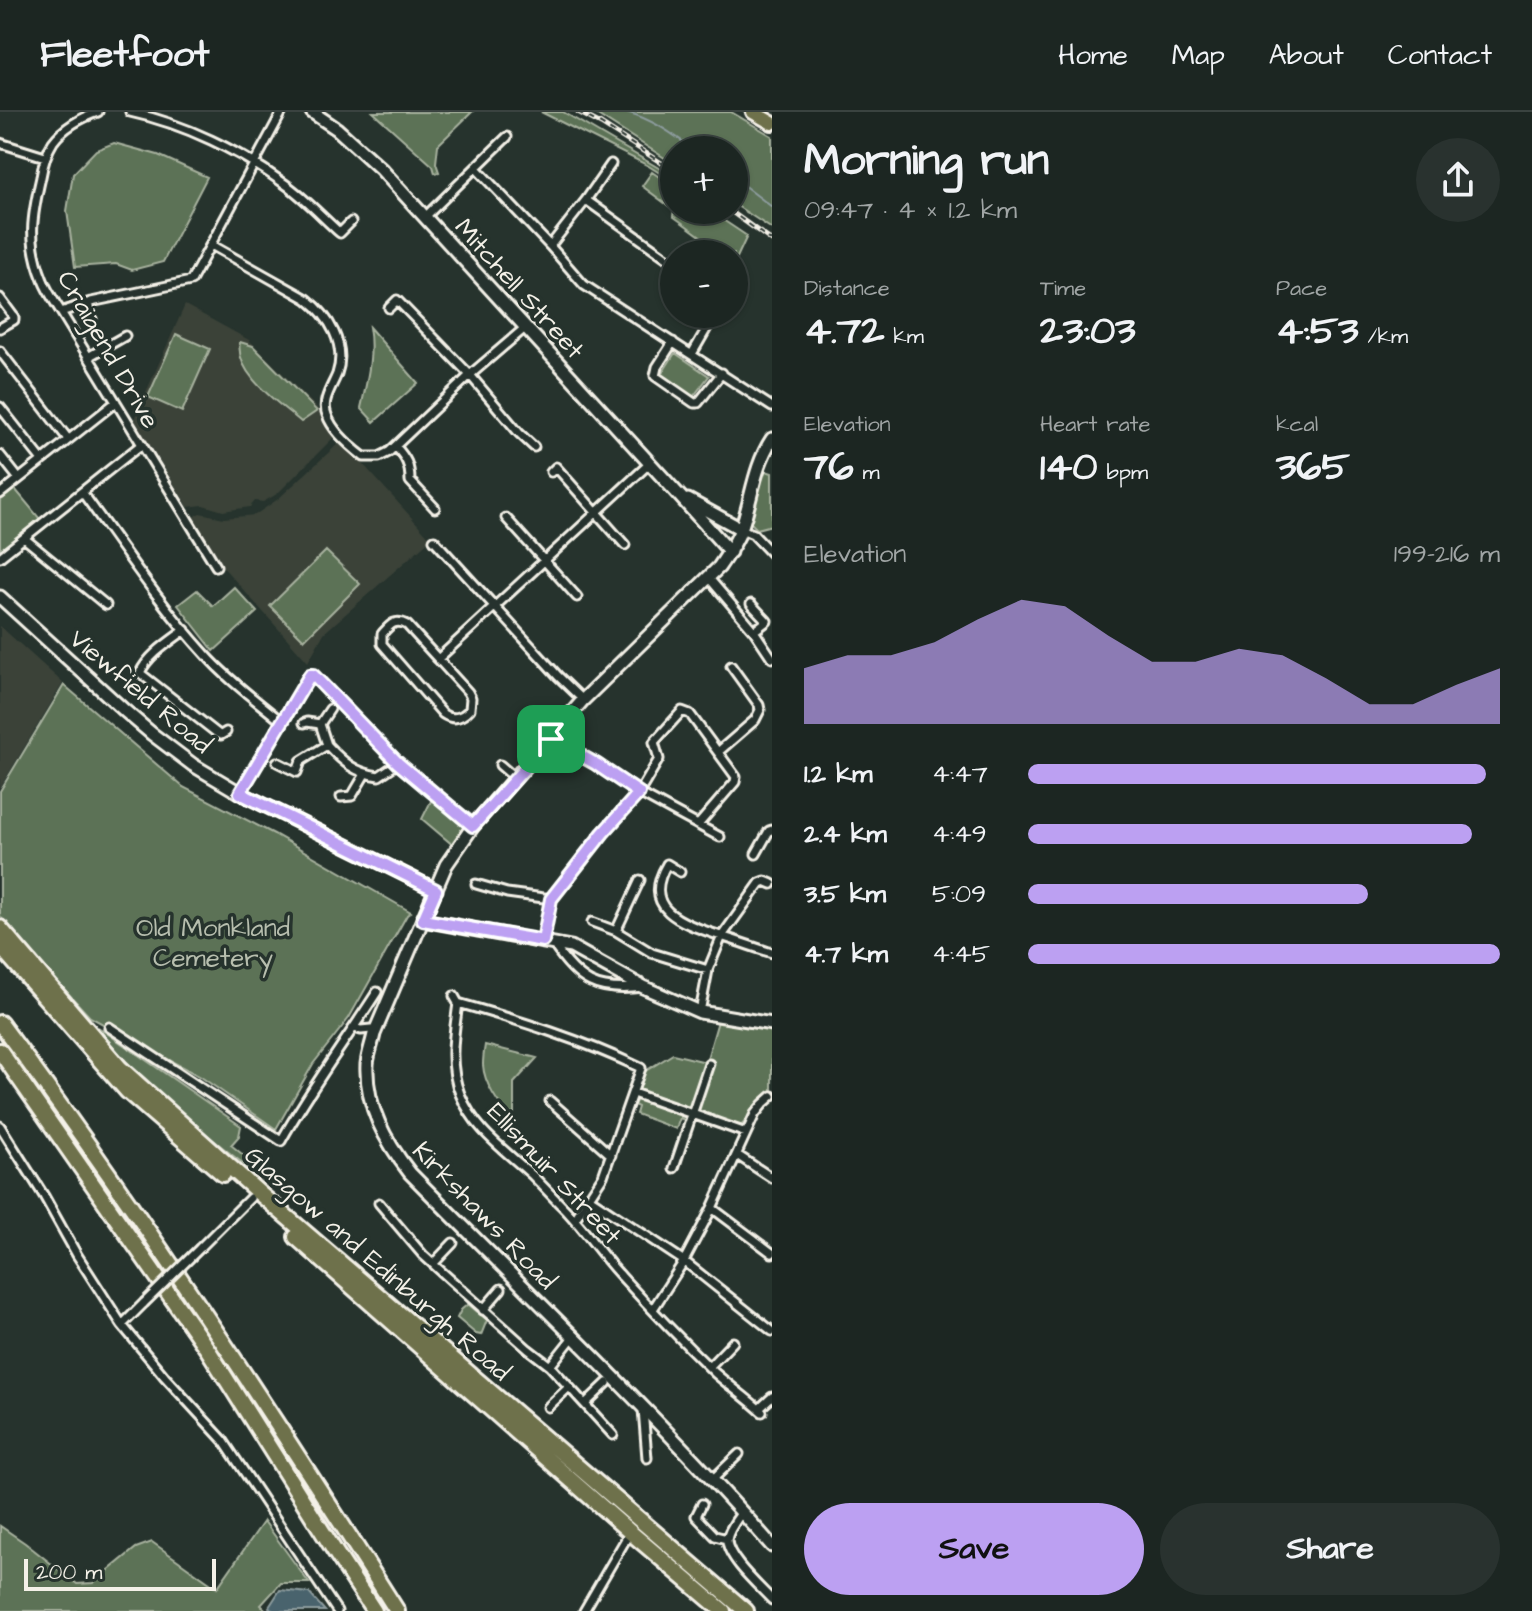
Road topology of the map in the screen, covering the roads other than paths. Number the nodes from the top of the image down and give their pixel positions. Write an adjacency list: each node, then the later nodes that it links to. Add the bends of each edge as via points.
1 (98, 112): 10 (street, Craigend Drive, via 69,127)
2 (130, 112): 11 (street, via 194,132)
3 (282, 112): 11 (street)
4 (312, 112): 6 (street, Mitchell Street)
5 (753, 112): 7 (main road)
6 (323, 116): 15 (street, Mitchell Street)
7 (772, 123)
8 (507, 137): 13 (street)
9 (0, 143): 10 (street)
10 (45, 157): 23 (street, Craigend Drive, via 32,233 43,280)
11 (253, 163): 16 (street, via 288,185 340,233); 17 (street)
12 (611, 164): 14 (street)
13 (476, 168): 15 (street); 18 (street)
14 (586, 200): 18 (street); 19 (street)
15 (425, 217): 25 (street, Mitchell Street)
16 (351, 222)
17 (211, 245): 21 (street, via 191,281); 41 (street, via 316,306 334,329 340,353 325,403 327,417 364,457 379,457)
18 (550, 246): 29 (street, via 584,285)
19 (660, 253)
20 (0, 298): 26 (street, via 14,317)
21 (88, 303): 23 (street); 24 (street)
22 (389, 308): 34 (street, via 397,300)
23 (61, 312): 32 (street, Craigend Drive)
24 (92, 319)
25 (526, 327): 34 (street); 46 (street, Mitchell Street)
26 (0, 328)
27 (707, 328): 31 (street)
28 (125, 336): 32 (street)
29 (673, 342): 31 (street); 33 (street, via 655,376 694,403)
30 (0, 351): 38 (street)
31 (692, 354): 33 (street)
32 (88, 357): 35 (street, Craigend Drive)
33 (722, 373): 37 (street)
34 (470, 375): 41 (street); 42 (street)
35 (116, 402): 38 (street); 40 (street, Craigend Drive)
36 (0, 407): 45 (street)
37 (772, 407)
38 (68, 439): 45 (street)
39 (772, 439): 43 (street, Kirkshaws Road)
40 (142, 444): 51 (street); 65 (street, Craigend Drive)
41 (396, 447): 49 (street, via 407,461)
42 (534, 447)
43 (768, 452): 57 (street, Kirkshaws Road, via 759,463)
44 (0, 455): 48 (street)
45 (42, 460): 48 (street)
46 (650, 463): 52 (street, Mitchell Street); 55 (street)
47 (551, 472): 55 (street, via 556,467)
48 (19, 479): 53 (street)
49 (410, 481): 50 (street); 54 (street)
50 (402, 488)
51 (82, 492): 58 (street); 72 (street)
52 (677, 493): 57 (street, Mitchell Street); 61 (street, Mitchell Street)
53 (0, 494)
54 (435, 508)
55 (597, 513): 60 (street); 64 (street)
56 (506, 518): 64 (street)
57 (741, 529): 61 (street, Kirkshaws Road); 62 (street)
58 (24, 538): 63 (street); 70 (street)
59 (434, 540): 71 (street)
60 (625, 545)
61 (730, 552): 66 (street, Kirkshaws Road)
62 (772, 554)
63 (0, 557)
64 (546, 561): 68 (street); 71 (street)
65 (216, 566)
66 (708, 577): 73 (street); 77 (street, Kirkshaws Road)
67 (0, 597): 91 (street, Viewfield Road, via 152,734)
68 (577, 597)
69 (751, 604): 73 (street, via 767,621)
70 (106, 605)
71 (494, 606): 75 (street); 77 (street)
72 (185, 630): 79 (street, via 208,658); 82 (street, via 140,673 218,734)
73 (754, 631): 74 (street)
74 (772, 658)
75 (438, 659): 75 (street, via 401,621 382,634 382,644 443,714 460,717 470,709 471,698)
76 (731, 666): 85 (street, via 760,710)
77 (583, 700): 83 (street, Kirkshaws Road)
78 (330, 709): 81 (street)
79 (281, 721): 87 (street, via 313,675); 91 (street)
80 (304, 723): 81 (street)
81 (320, 724): 84 (street)
82 (226, 732)
83 (551, 739): 90 (street, Kirkshaws Road); 92 (street)
84 (327, 745): 86 (street, via 301,761 297,772); 89 (street)
85 (718, 752): 92 (street, via 690,714 682,711 654,742 659,759); 94 (street, via 735,782)
86 (277, 762)
87 (398, 763): 89 (street, via 379,776); 95 (street)
88 (500, 765): 90 (street)
89 (365, 774): 93 (street, via 352,796)
90 (515, 778): 95 (street, Kirkshaws Road)
91 (240, 793): 103 (street, Viewfield Road)
92 (639, 793): 94 (street); 104 (street)
93 (341, 797)
94 (698, 825): 97 (street)
95 (473, 826): 103 (street, Kirkshaws Road)
96 (772, 830): 98 (street)
97 (720, 837)
98 (756, 854)
99 (680, 872): 109 (street, via 667,864 659,879 668,912 689,926)
100 (640, 880): 108 (street)
101 (476, 884): 104 (street)
102 (772, 884): 109 (street, via 760,883)
103 (436, 890): 105 (street, Kirkshaws Road)
104 (551, 899): 110 (street)
105 (423, 920): 110 (street); 121 (street, Kirkshaws Road)
106 (592, 922): 108 (street)
107 (0, 928): 175 (highway, Glasgow and Edinburgh Road, via 120,1068)
108 (616, 931): 113 (street, via 652,953)
109 (722, 936): 112 (street); 113 (street)
110 (547, 942): 114 (street, via 582,952); 114 (street, via 589,982)
111 (0, 946): 134 (highway, Glasgow and Edinburgh Road, via 127,1091)
112 (772, 953)
113 (708, 970): 116 (street)
114 (643, 987): 116 (street)
115 (377, 992): 120 (street)
116 (700, 1012): 118 (street)
117 (0, 1023): 172 (highway, via 224,1341)
118 (772, 1024)
119 (109, 1027): 120 (street, via 281,1141)
120 (354, 1028): 121 (street)
121 (374, 1034): 148 (street, Kirkshaws Road, via 367,1061 369,1093 387,1141 410,1173)
122 (0, 1051): 171 (highway, via 208,1350)
123 (709, 1064): 127 (street)
124 (633, 1093): 127 (street); 130 (street); 138 (street, Ellismuir Street, via 641,1068 601,1049 456,1000 452,1048 461,1097 491,1140)
125 (772, 1096): 129 (street)
126 (550, 1101): 130 (street)
127 (694, 1113): 129 (street); 132 (street)
128 (0, 1126): 146 (street)
129 (746, 1133): 131 (street)
130 (611, 1155): 135 (street)
131 (737, 1155): 133 (street); 137 (street)
132 (674, 1168)
133 (772, 1178)
134 (250, 1198): 146 (street, bridge); 166 (highway, Glasgow and Edinburgh Road)
135 (589, 1198): 138 (street); 141 (street)
136 (379, 1203): 142 (street)
137 (712, 1208): 140 (street); 141 (street)
138 (575, 1219): 144 (street, Ellismuir Street)
139 (453, 1243): 142 (street)
140 (772, 1253)
141 (684, 1261): 144 (street); 147 (street)
142 (433, 1264): 145 (street)
143 (501, 1289): 145 (street)
144 (653, 1309): 151 (street, Ellismuir Street)
145 (483, 1310): 150 (street)
146 (122, 1325): 170 (street, via 223,1440)
147 (772, 1331)
148 (573, 1337): 150 (street); 157 (street, Kirkshaws Road)
149 (733, 1342): 151 (street)
150 (550, 1366): 153 (street)
151 (709, 1367): 154 (street, Ellismuir Street, via 760,1411)
152 (607, 1383): 155 (street)
153 (569, 1387): 155 (street); 156 (street)
154 (772, 1397)
155 (585, 1404): 158 (street)
156 (548, 1407)
157 (643, 1408): 160 (street); 161 (street, Kirkshaws Road)
158 (613, 1435)
159 (739, 1454): 161 (street)
160 (647, 1458)
161 (712, 1480): 163 (street, Kirkshaws Road)
162 (702, 1504): 165 (street)
163 (742, 1512): 167 (street); 168 (street, Kirkshaws Road)
164 (686, 1514): 165 (street)
165 (696, 1516): 167 (street, via 715,1536)
166 (630, 1532): 173 (street); 174 (highway, Glasgow and Edinburgh Road)
167 (727, 1539): 169 (street, via 733,1557)
168 (772, 1546)
169 (772, 1600)
170 (337, 1611)
171 (374, 1611)
172 (397, 1611)
173 (584, 1611)
174 (723, 1611)
175 (746, 1611)

